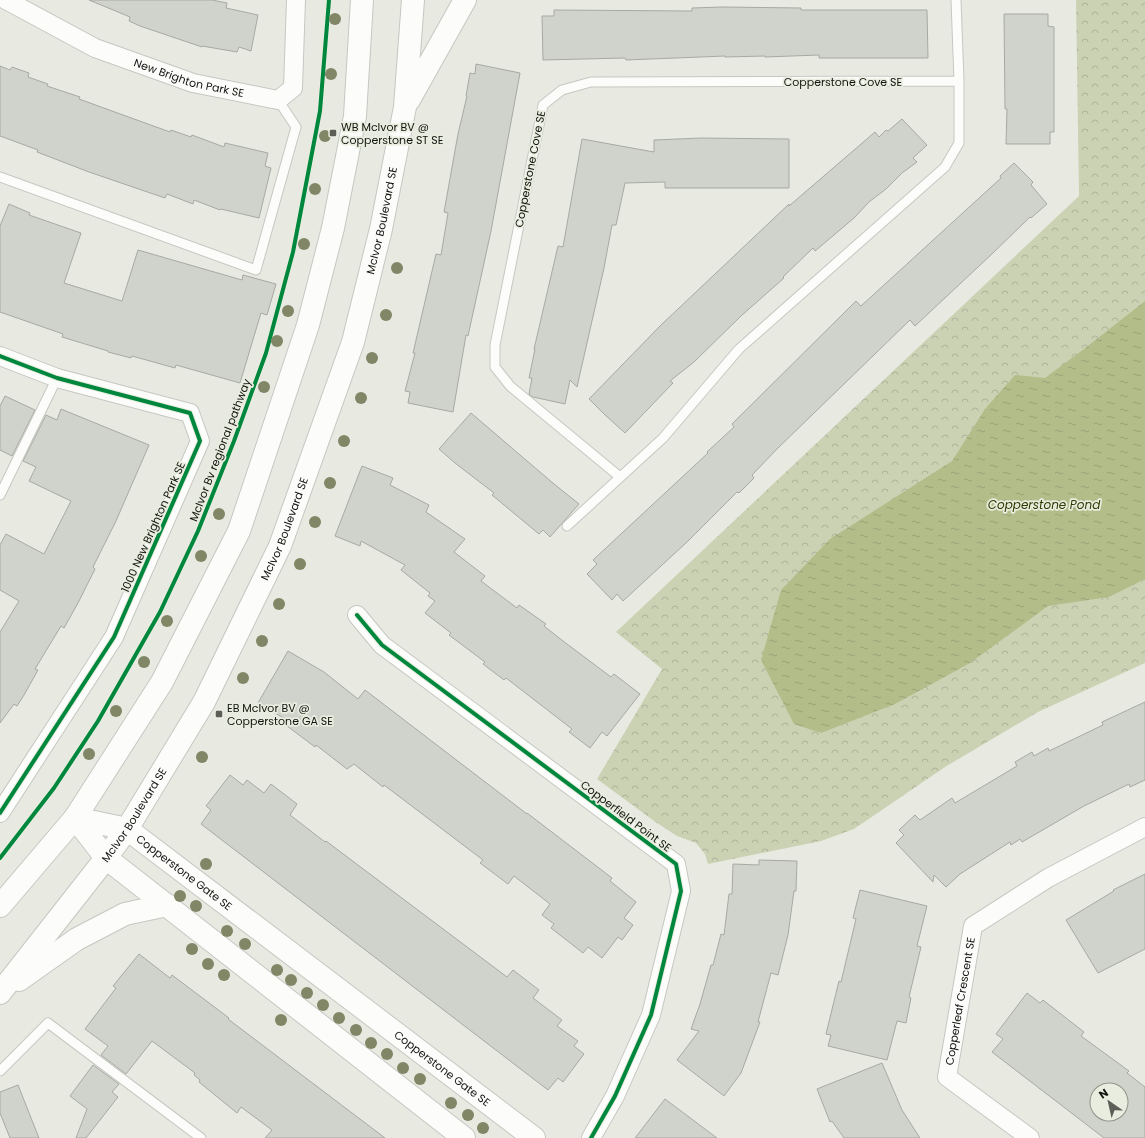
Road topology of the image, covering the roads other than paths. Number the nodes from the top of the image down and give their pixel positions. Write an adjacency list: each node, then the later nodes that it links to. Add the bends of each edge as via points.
1 (6, 0): 8 (street, New Brighton Park SE, via 95,48 192,83)
2 (296, 0): 8 (street, via 293,88)
3 (362, 0): 18 (main road, via 355,116 333,228 308,325 239,531 162,682)
4 (413, 0): 9 (main road, McIvor Boulevard SE)
5 (465, 0): 9 (main road)
6 (956, 0): 7 (lane)
7 (959, 81): 13 (lane, via 959,142 945,167 739,349 663,438); 13 (lane, Copperstone Cove SE, via 590,82 562,90 543,105 496,345 495,366 510,386)
8 (278, 100): 10 (lane, via 296,126 256,270)
9 (405, 107): 20 (main road, McIvor Boulevard SE, via 381,229 353,342 280,546 204,702)
10 (0, 178)
11 (0, 356): 12 (street, 1000 New Brighton Park SE)
12 (57, 378): 14 (lane); 17 (street, 1000 New Brighton Park SE, via 190,413 200,441 114,637)
13 (620, 477): 15 (lane)
14 (0, 495)
15 (567, 526)
16 (356, 615): 29 (street, Copperfield Point SE, via 382,645 676,864 681,891 651,1015 615,1096)
17 (0, 813)
18 (75, 818): 20 (main road, Copperstone Gate SE); 21 (main road); 23 (main road)
19 (1145, 827): 30 (street, Copperleaf Crescent SE, via 1048,878 973,926 947,1077)
20 (127, 829): 21 (main road, McIvor Boulevard SE); 28 (main road, Copperstone Gate SE)
21 (106, 858): 22 (main road); 24 (main road, McIvor Boulevard SE)
22 (167, 905): 24 (main road, via 125,914 77,939); 27 (main road)
23 (0, 906)
24 (0, 993)
25 (0, 1071): 26 (lane, via 48,1023)
26 (201, 1138)
27 (464, 1138)
28 (534, 1138)
29 (590, 1138)
30 (1030, 1138)

